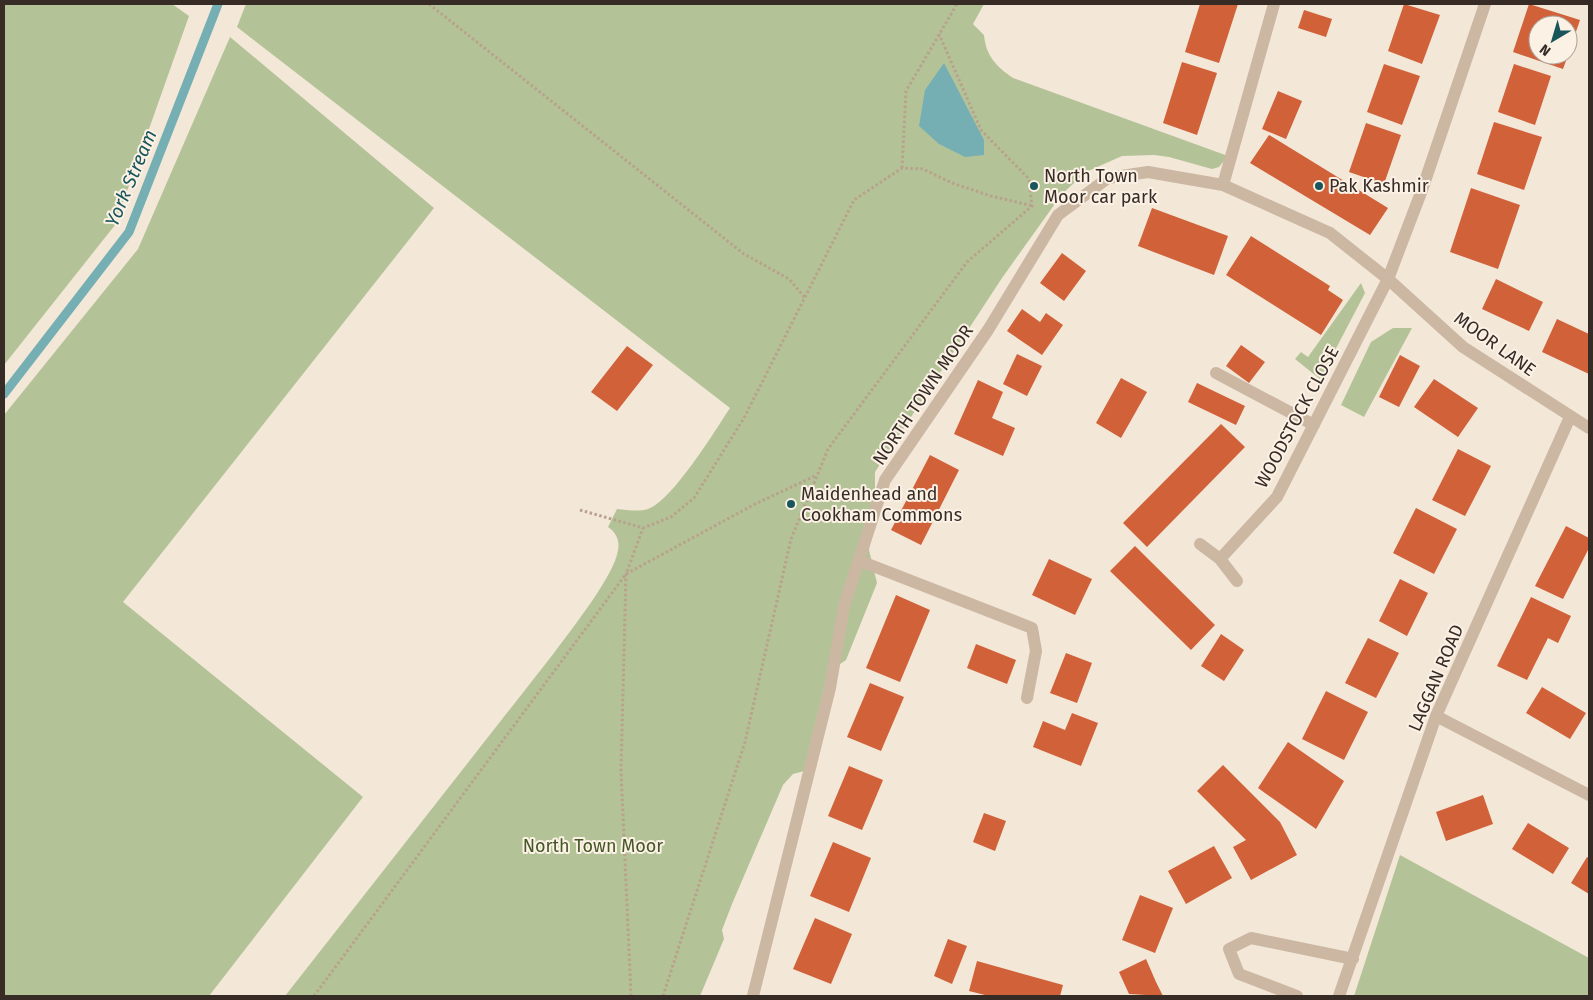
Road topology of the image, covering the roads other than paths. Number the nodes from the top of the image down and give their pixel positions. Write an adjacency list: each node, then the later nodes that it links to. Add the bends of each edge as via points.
1 (1274, 4): 3 (street)
2 (1485, 4): 4 (street, WOODSTOCK CLOSE)
3 (1223, 185): 4 (street, NORTH TOWN MOOR, via 1330,233); 11 (street, NORTH TOWN MOOR, via 1148,172 1108,178 1058,215 988,330 885,480)
4 (1388, 279): 6 (street, MOOR LANE, via 1463,347); 7 (street, WOODSTOCK CLOSE)
5 (1216, 373): 7 (street)
6 (1570, 417): 8 (street, MOOR LANE); 14 (street, LAGGAN ROAD)
7 (1314, 425): 10 (street, WOODSTOCK CLOSE, via 1277,497)
8 (1589, 428)
9 (1200, 544): 10 (street)
10 (1220, 559): 12 (street)
11 (860, 561): 13 (street, via 1032,628 1036,652); 17 (street, NORTH TOWN MOOR, via 844,606 830,688)
12 (1237, 581)
13 (1027, 698)
14 (1436, 716): 15 (street); 16 (street, LAGGAN ROAD)
15 (1589, 795)
16 (1353, 959): 18 (street, via 1251,938 1229,949 1239,974); 19 (street, LAGGAN ROAD)
17 (753, 996)
18 (1297, 996)
19 (1339, 996)

